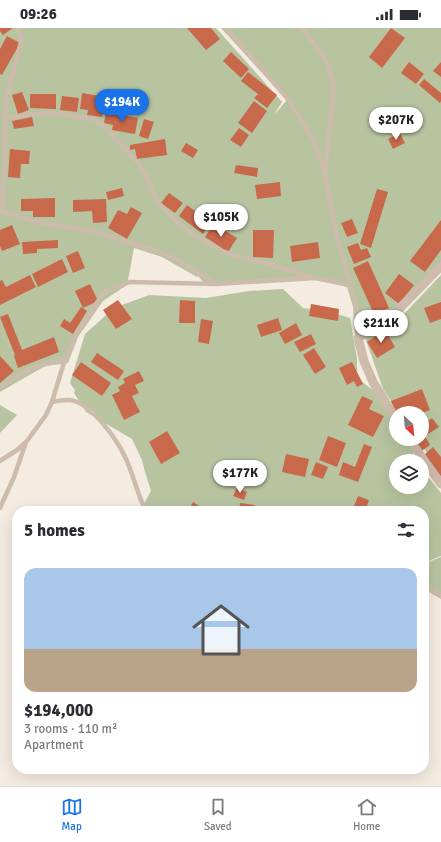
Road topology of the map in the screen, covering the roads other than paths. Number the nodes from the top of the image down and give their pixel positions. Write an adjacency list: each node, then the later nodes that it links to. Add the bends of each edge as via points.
1 (17, 28): 4 (lane, via 21,42 7,97)
2 (226, 28): 5 (lane, via 287,98 313,139)
3 (302, 28): 5 (lane, via 324,57 332,83 333,96)
4 (5, 119): 6 (lane); 8 (lane, via 51,113 93,119 138,163 158,201 191,233 236,256)
5 (325, 173): 10 (lane, via 336,233)
6 (1, 211): 9 (lane, via 37,222 93,231 160,252)
7 (441, 266): 11 (street, via 398,311)
8 (315, 278): 9 (lane); 10 (lane)
9 (216, 284): 12 (lane, via 130,282 108,290 76,334)
10 (351, 286): 11 (lane, via 356,305)
11 (358, 338): 15 (street, via 373,382)
12 (65, 359): 13 (lane, via 19,374); 14 (lane)
13 (0, 387)
14 (52, 402): 16 (lane); 20 (lane, via 77,402 95,414 104,424 126,460)
15 (389, 408)
16 (27, 441): 18 (lane); 21 (lane)
17 (413, 446): 19 (street)
18 (0, 461)
19 (441, 484)
20 (144, 506)
21 (0, 508)
22 (429, 588): 23 (lane)
23 (441, 596)

